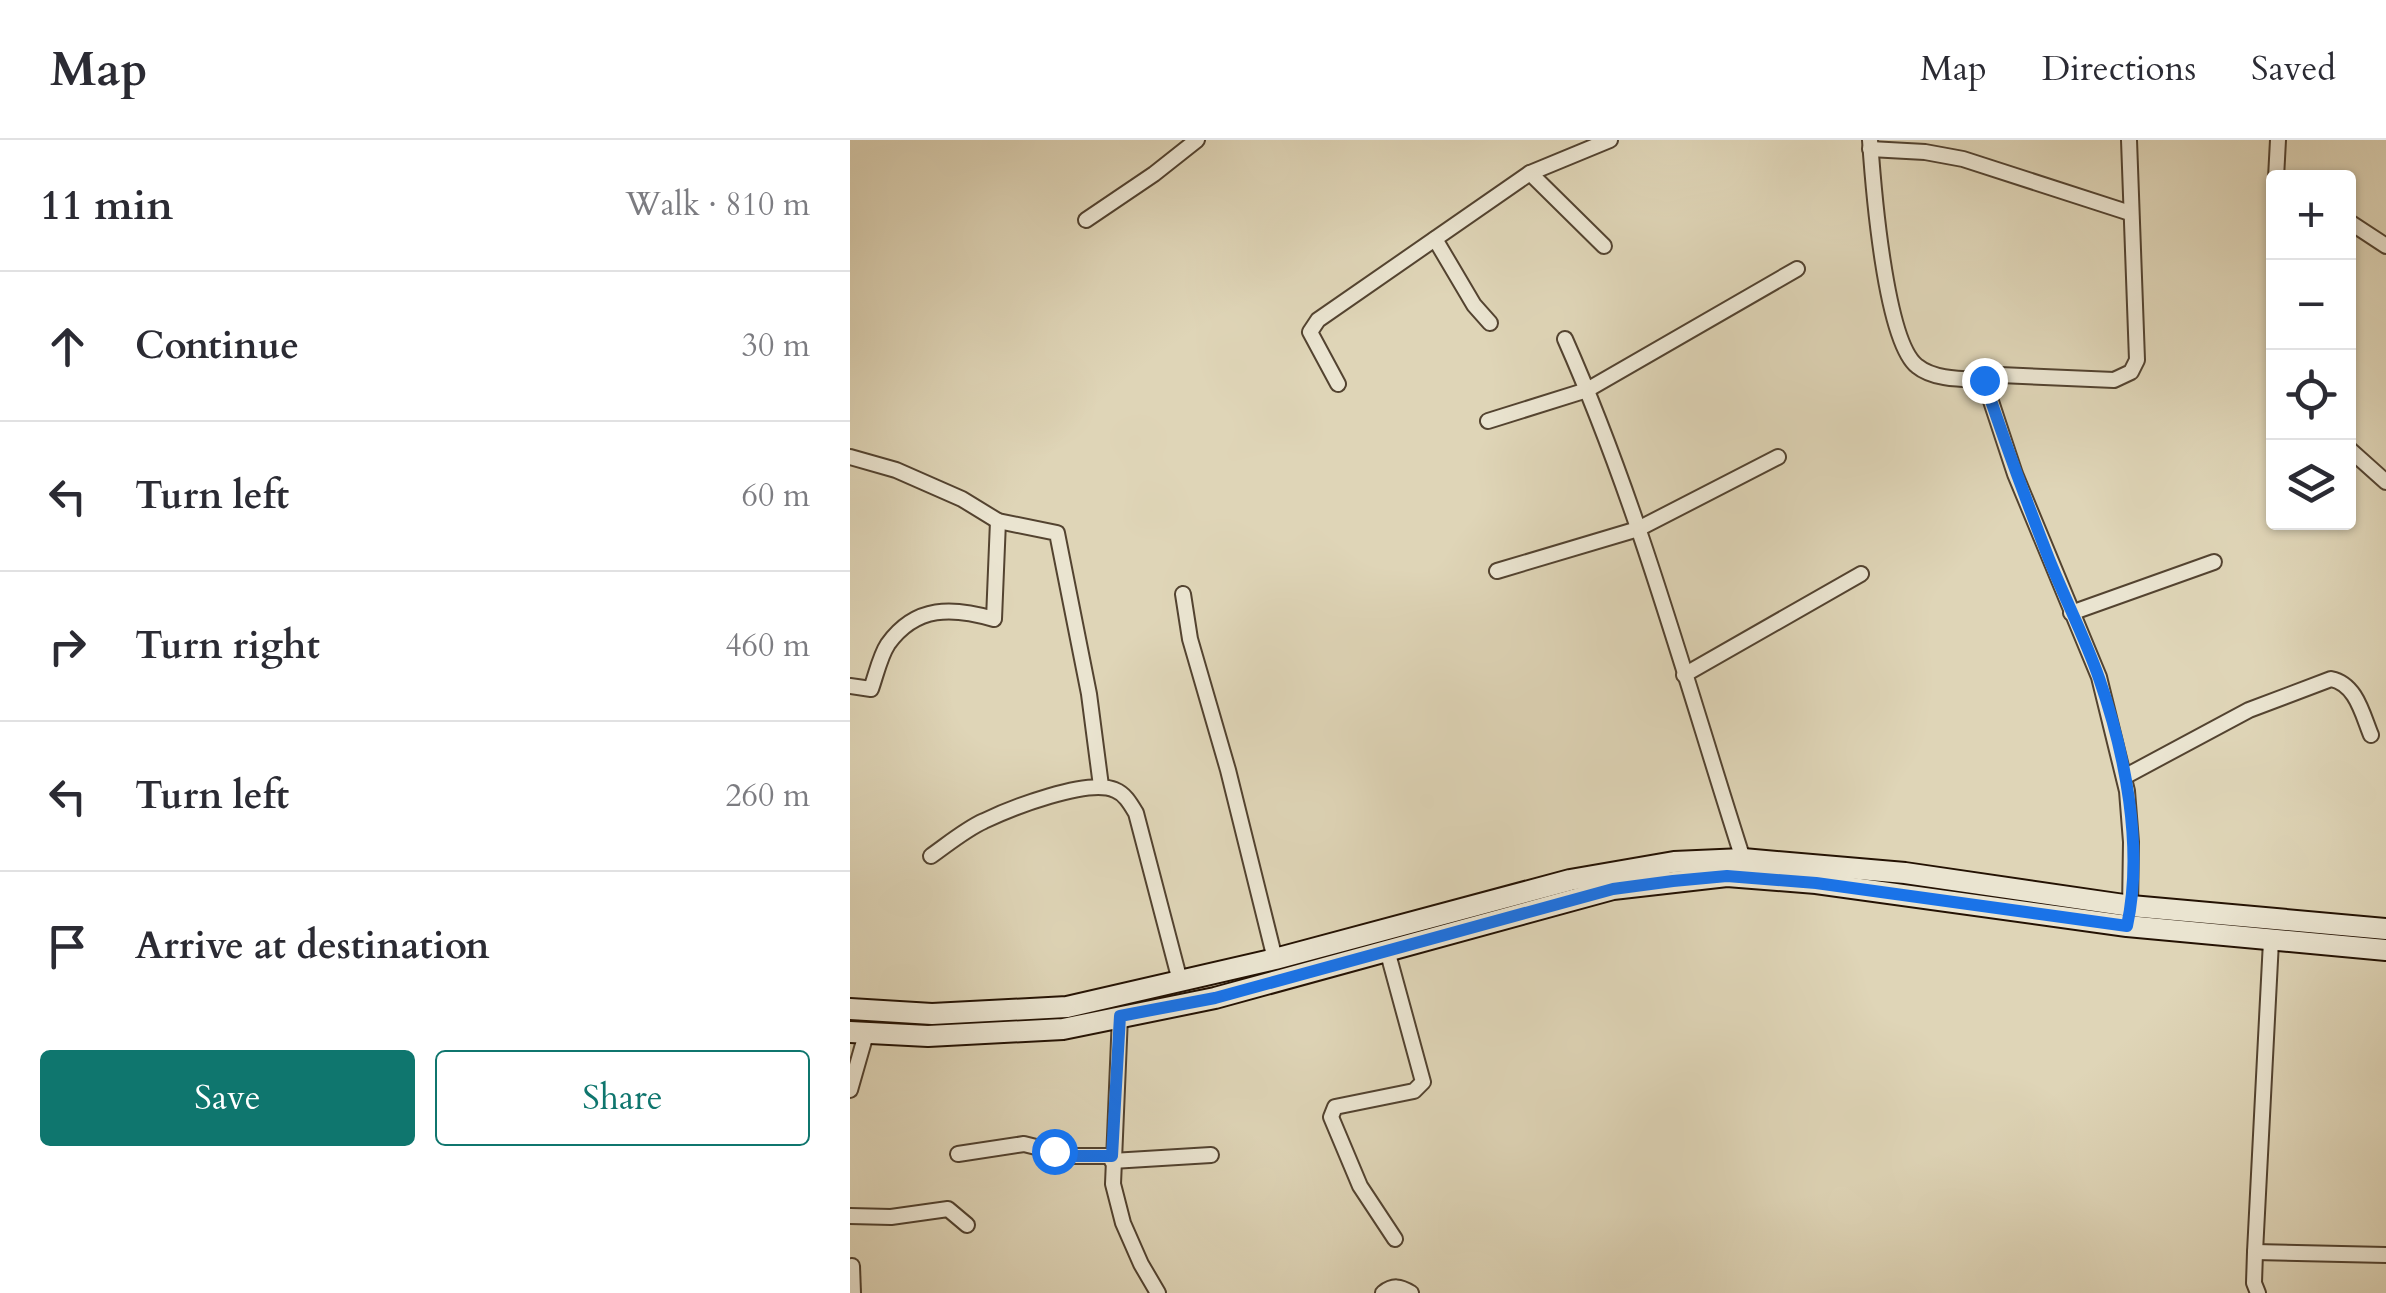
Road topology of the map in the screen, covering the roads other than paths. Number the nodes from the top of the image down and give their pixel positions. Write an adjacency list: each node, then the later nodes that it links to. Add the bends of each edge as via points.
1 (1197, 140): 9 (street)
2 (1610, 140): 7 (street)
3 (2129, 140): 8 (street)
4 (2278, 140): 6 (street)
5 (1870, 145): 8 (street, via 1963,158); 17 (street, via 1901,347 1928,372)
6 (2276, 170)
7 (1530, 173): 11 (street); 12 (street)
8 (2130, 213): 17 (street, via 2137,360 2131,372 2114,380)
9 (1086, 220)
10 (2356, 226): 13 (street)
11 (1435, 239): 15 (street); 18 (street, via 1311,327)
12 (1604, 246)
13 (2386, 246)
14 (1796, 269): 19 (street)
15 (1490, 323)
16 (1565, 339): 19 (street)
17 (1984, 380): 31 (street)
18 (1338, 384)
19 (1588, 390): 20 (street); 26 (street)
20 (1488, 421)
21 (2356, 455): 24 (street)
22 (850, 457): 25 (street, via 896,470)
23 (1778, 457): 26 (street)
24 (2386, 482)
25 (998, 521): 33 (street, via 994,620 937,610 888,645 871,689); 36 (street, via 1057,532)
26 (1638, 529): 28 (street); 32 (street)
27 (2214, 562): 31 (street)
28 (1497, 571)
29 (1861, 574): 32 (street)
30 (1182, 594): 44 (street)
31 (2070, 612): 35 (street, via 2099,678)
32 (1684, 674): 38 (street)
33 (850, 686)
34 (2371, 735): 35 (street, via 2352,691 2330,679 2249,710)
35 (2124, 777): 39 (street)
36 (1101, 786): 37 (street, via 982,822); 45 (street, via 1128,799 1136,813)
37 (931, 856)
38 (1743, 859): 39 (main road, via 1905,873); 44 (main road, via 1606,872)
39 (2129, 916): 40 (main road); 41 (main road); 42 (main road, via 1727,876 1613,889)
40 (2386, 929)
41 (2271, 941): 43 (main road); 57 (street)
42 (1387, 950): 47 (main road, via 1215,998); 55 (street, via 1424,1082 1414,1091 1335,1107 1331,1117 1360,1186)
43 (2386, 950)
44 (1274, 960): 45 (main road)
45 (1180, 982): 46 (main road, via 1007,1013)
46 (850, 1009)
47 (1120, 1016): 48 (main road, via 1018,1032); 52 (street)
48 (858, 1033): 49 (street)
49 (850, 1090)
50 (958, 1154): 52 (street, via 1024,1144)
51 (1211, 1155): 52 (street)
52 (1112, 1158): 62 (street, via 1123,1223)
53 (850, 1216): 54 (street, via 948,1209)
54 (967, 1224)
55 (1395, 1239)
56 (850, 1248): 59 (street)
57 (2255, 1252): 58 (street); 60 (street)
58 (2386, 1255)
59 (851, 1266): 61 (street)
60 (2252, 1290)
61 (854, 1293)
62 (1158, 1293)
63 (1383, 1293): 64 (street, via 1398,1286)
64 (1411, 1293)

